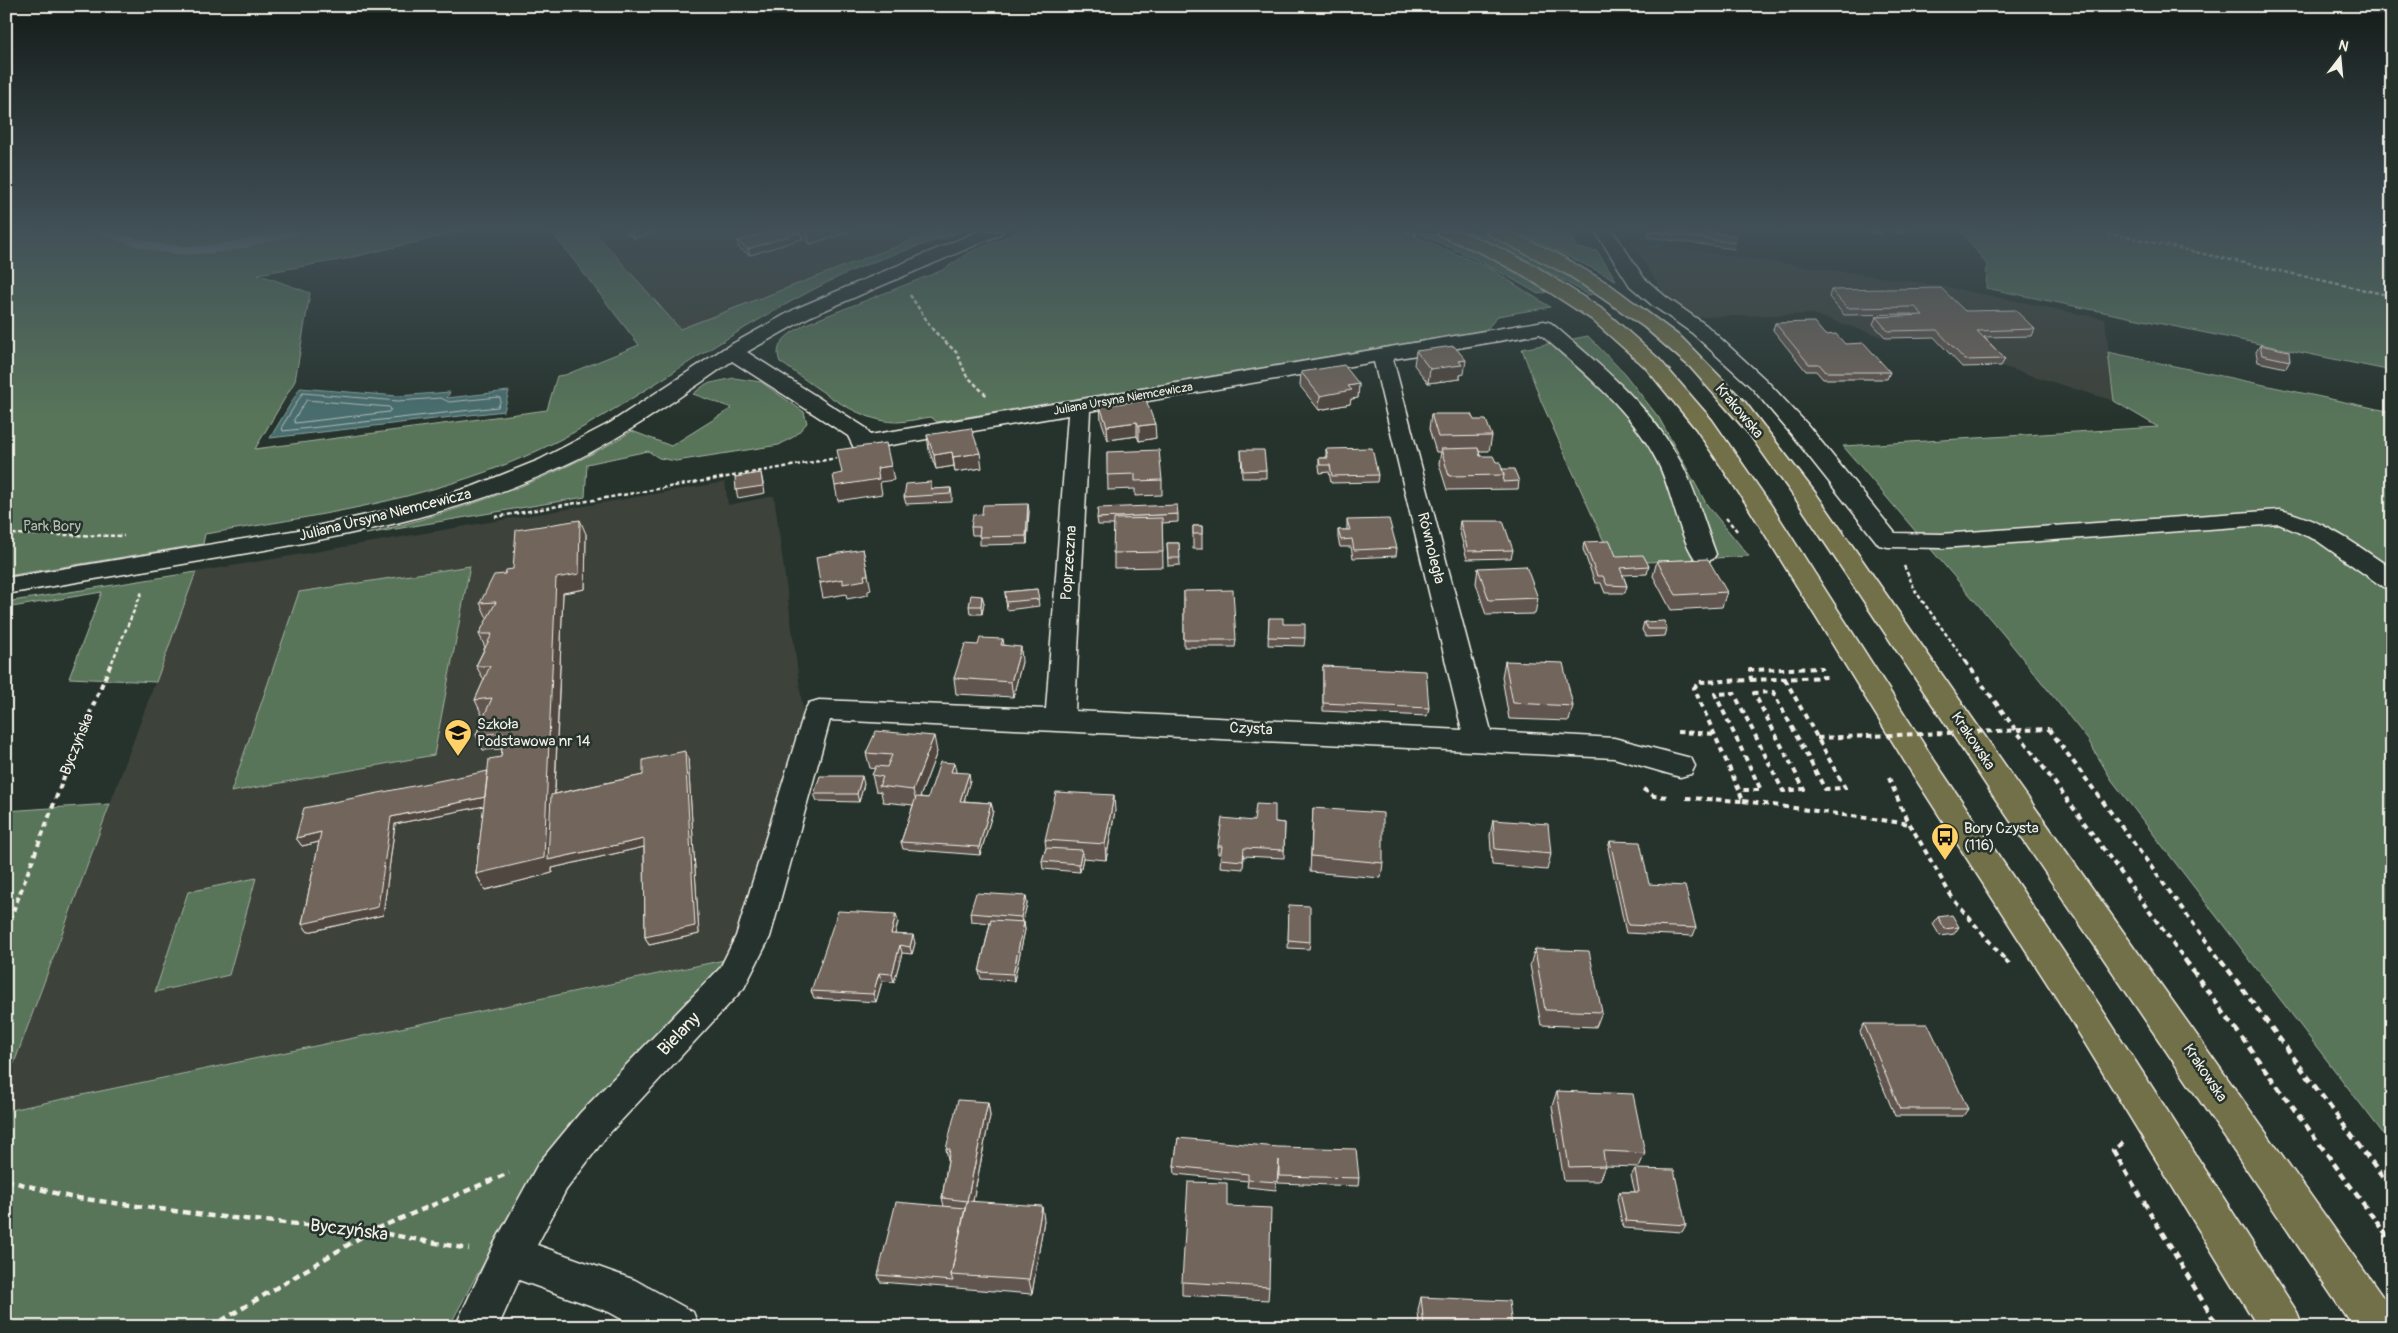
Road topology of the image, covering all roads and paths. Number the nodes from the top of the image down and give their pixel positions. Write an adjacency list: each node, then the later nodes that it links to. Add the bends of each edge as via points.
1 (845, 293): 8 (street, Juliana Ursyna Niemcewicza)
2 (909, 293): 11 (path, via 934,330 957,353 966,375 987,394)
3 (1564, 293): 48 (main road, via 1598,315 1652,363 1704,425 2084,1011)
4 (1610, 293): 49 (main road, Krakowska, via 1657,326 1698,363 1744,413 1792,476)
5 (1650, 293): 14 (street, via 1699,329 1759,384 1800,429)
6 (2380, 293): 7 (path)
7 (2392, 296)
8 (730, 352): 11 (street, Juliana Ursyna Niemcewicza, via 858,433 862,443); 16 (street, Juliana Ursyna Niemcewicza, via 618,428 554,462 482,491 379,520)
9 (1382, 354): 10 (street, Juliana Ursyna Niemcewicza); 15 (street, Juliana Ursyna Niemcewicza, via 1544,327 1606,381 1654,437 1670,463); 29 (street, Równoległa)
10 (1079, 407): 11 (street, Juliana Ursyna Niemcewicza); 26 (street, Poprzeczna)
11 (1001, 420)
12 (6, 534): 13 (path)
13 (124, 536)
14 (1888, 540): 17 (street, via 1941,541 2280,517 2299,521 2324,535); 42 (path, via 1916,592)
15 (1704, 554)
16 (154, 561): 18 (street, Juliana Ursyna Niemcewicza); 35 (path, Byczyńska, via 75,748)
17 (2392, 581)
18 (6, 586)
19 (1808, 668): 20 (path, via 1824,668); 21 (path); 23 (path, via 1750,670)
20 (1829, 677): 21 (path); 24 (path)
21 (1814, 678): 22 (path)
22 (1785, 679): 23 (path); 28 (path)
23 (1751, 680): 28 (path, via 1699,682 1694,688 1739,790 1761,790 1715,694 1734,693 1783,790 1804,789 1754,693 1772,692 1825,789 1845,788)
24 (1834, 685)
25 (819, 710): 26 (street, Czysta); 43 (street, Bielany, via 753,937 732,978 592,1125 552,1177)
26 (1060, 720): 29 (street, Czysta)
27 (1858, 727): 30 (path)
28 (1818, 738): 40 (path, bridge, via 2050,729)
29 (1479, 741): 31 (street, Czysta, via 1614,748)
30 (1868, 744)
31 (1680, 766)
32 (1888, 776): 34 (path)
33 (1743, 801): 34 (path)
34 (1910, 824): 36 (path, via 1953,899)
35 (6, 930)
36 (2012, 968)
37 (2119, 1135): 47 (path, via 2124,1143 2113,1150)
38 (514, 1171): 41 (path)
39 (6, 1180): 41 (path, Byczyńska, via 70,1197 212,1216)
40 (2392, 1190)
41 (371, 1231): 43 (path, Byczyńska); 44 (path)
42 (2392, 1243)
43 (509, 1256): 45 (street, Bielany); 46 (street, via 620,1295)
44 (211, 1327)
45 (476, 1327)
46 (678, 1327)
47 (2218, 1327)
48 (2282, 1327)
49 (2378, 1327)

